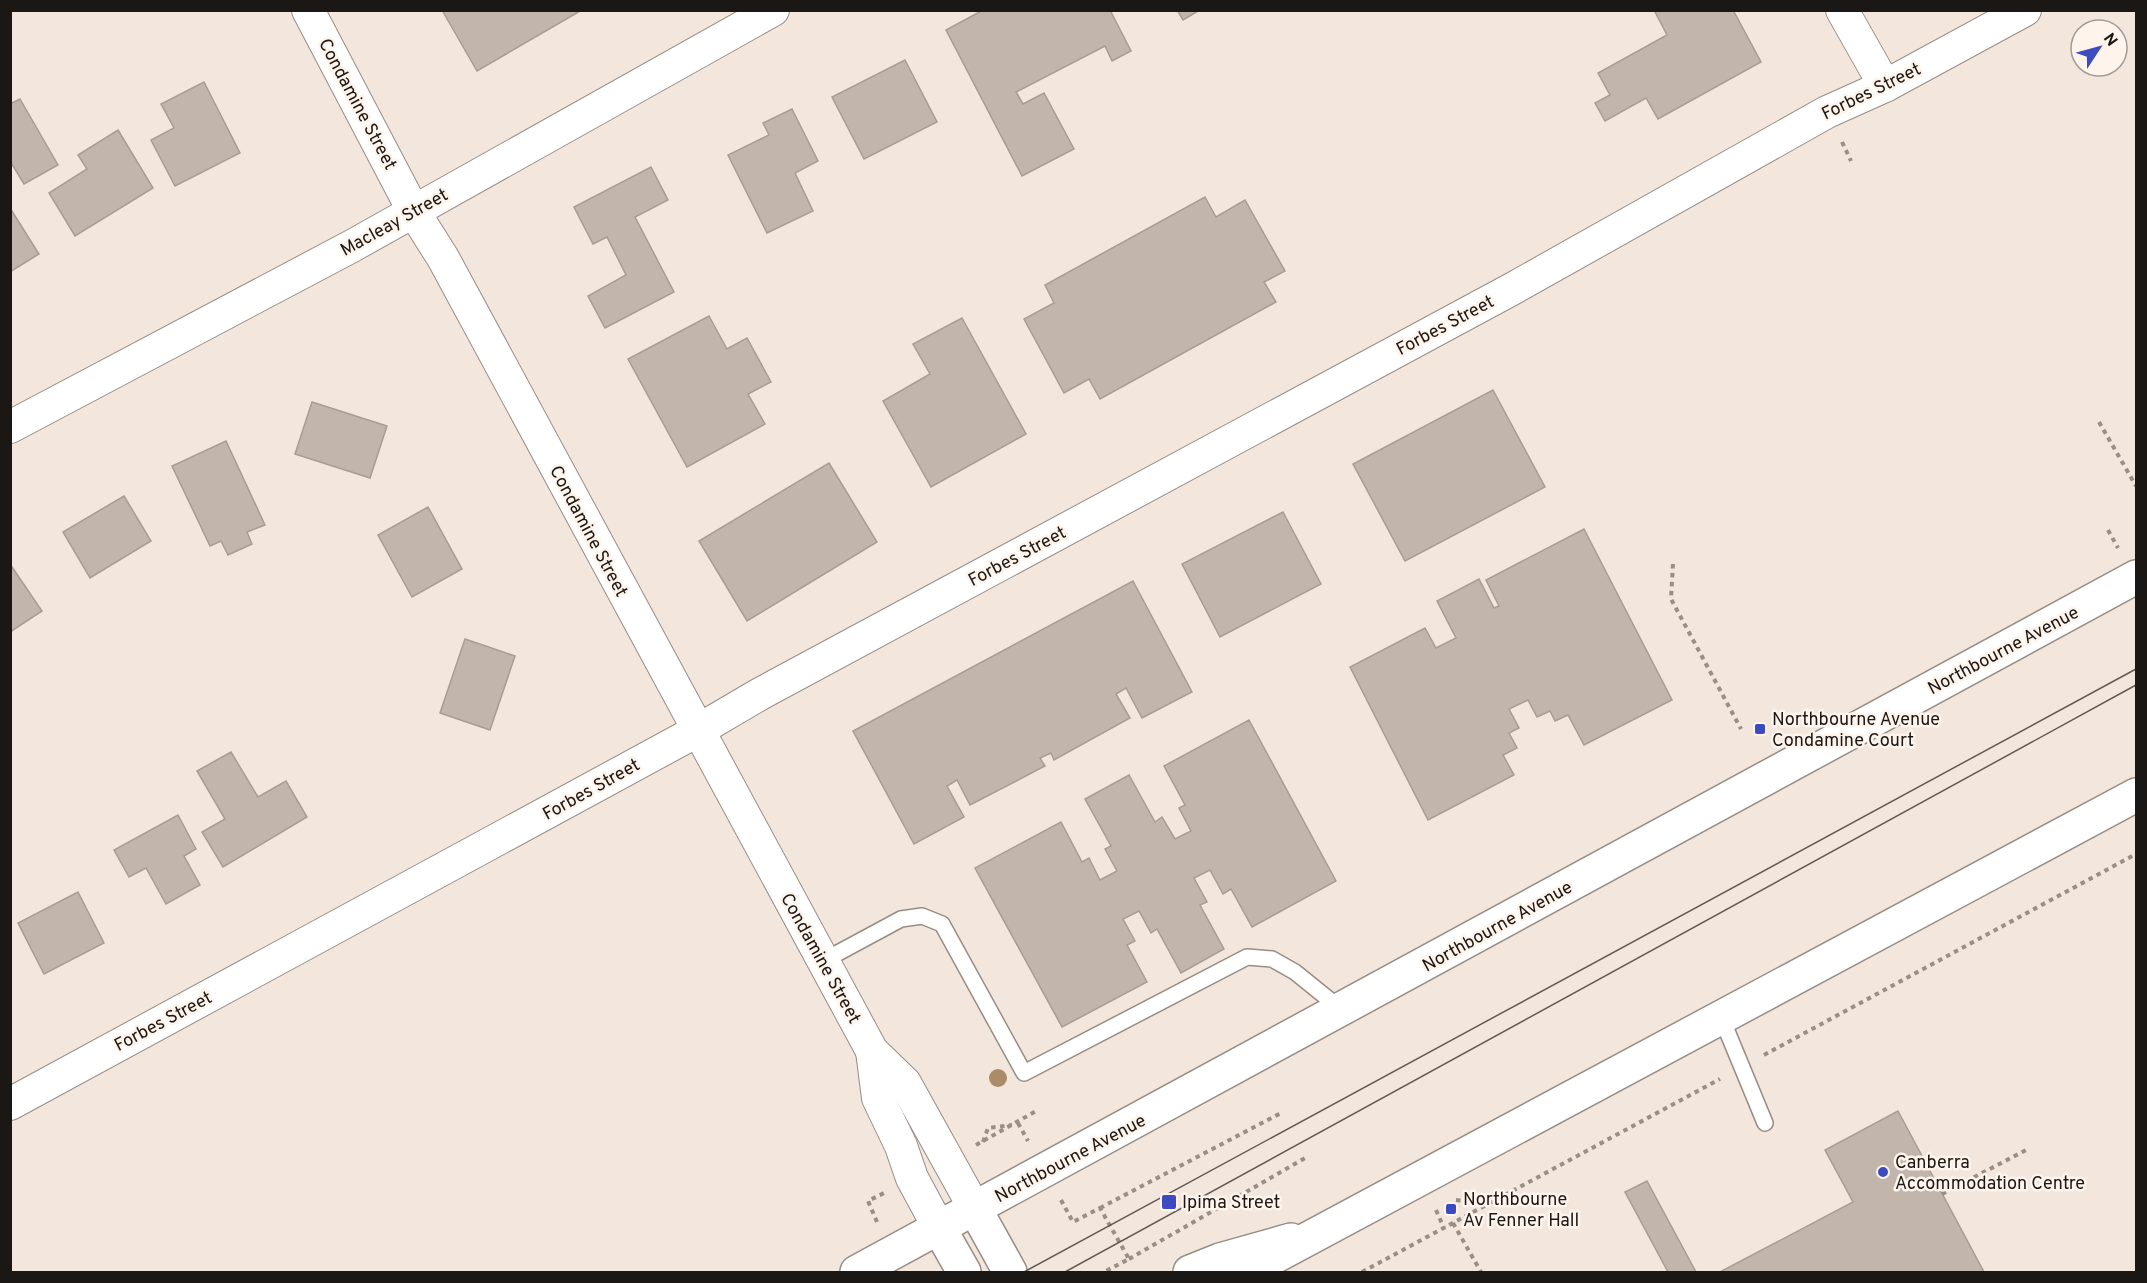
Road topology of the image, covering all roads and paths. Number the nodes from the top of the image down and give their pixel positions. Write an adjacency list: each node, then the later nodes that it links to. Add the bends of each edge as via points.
1 (308, 10): 8 (street, Condamine Street)
2 (773, 10): 8 (street, Macleay Street)
3 (1842, 10): 5 (street)
4 (2025, 10): 5 (street, Forbes Street)
5 (1885, 86): 15 (street, Forbes Street, via 1827,112 1502,294)
6 (1838, 134): 7 (path)
7 (1851, 161)
8 (414, 212): 10 (street, Macleay Street); 15 (street, Condamine Street, via 443,258)
9 (2099, 422): 11 (path)
10 (10, 427)
11 (2136, 486)
12 (1673, 564): 14 (path, via 1671,599)
13 (2136, 577): 18 (main road, Northbourne Avenue)
14 (1741, 729)
15 (697, 731): 17 (street, Condamine Street); 21 (street, Forbes Street)
16 (2136, 795): 19 (main road)
17 (823, 961): 18 (lane, via 901,919 922,916 942,924 1024,1073 1247,957 1272,959); 20 (street, Condamine Street)
18 (1343, 1010): 33 (main road, Northbourne Avenue)
19 (1722, 1019): 24 (lane); 37 (main road)
20 (872, 1051): 33 (street, Condamine Street, via 905,1083); 38 (street, Condamine Street, via 878,1098 912,1178)
21 (10, 1104)
22 (1036, 1111): 25 (path, via 1018,1123 988,1128)
23 (1281, 1113): 32 (path)
24 (1765, 1123)
25 (983, 1142)
26 (2028, 1149): 28 (path)
27 (1307, 1157): 39 (path)
28 (1942, 1194)
29 (1450, 1202): 30 (path, via 1458,1198)
30 (1490, 1203)
31 (1443, 1206): 36 (path, via 1436,1210)
32 (1100, 1208): 34 (path); 39 (path)
33 (975, 1209): 38 (main road, Northbourne Avenue); 42 (main road)
34 (1073, 1222)
35 (1453, 1223): 46 (path)
36 (1444, 1228)
37 (1324, 1230): 44 (main road); 45 (main road)
38 (952, 1251): 40 (main road, Northbourne Avenue); 41 (main road)
39 (1129, 1259): 43 (path)
40 (858, 1272)
41 (986, 1272)
42 (1010, 1272)
43 (1104, 1272)
44 (1190, 1272)
45 (1246, 1272)
46 (1481, 1272)

